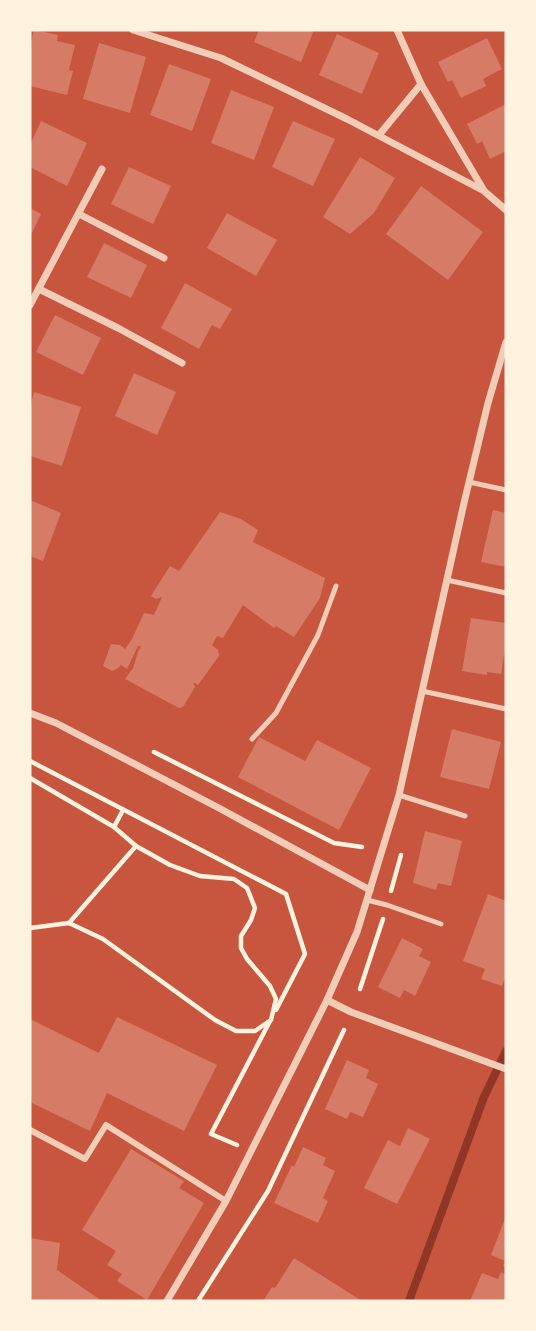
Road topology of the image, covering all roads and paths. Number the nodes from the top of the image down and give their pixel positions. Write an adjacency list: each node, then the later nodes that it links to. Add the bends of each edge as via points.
1 (133, 30): 4 (street, via 222,58)
2 (397, 30): 3 (street)
3 (421, 84): 4 (street); 6 (street)
4 (379, 135): 6 (street)
5 (102, 169): 8 (street)
6 (484, 191): 7 (street)
7 (506, 210)
8 (79, 214): 9 (street); 10 (street)
9 (164, 258)
10 (38, 289): 11 (street); 14 (street)
11 (30, 305)
12 (506, 342): 13 (street)
13 (503, 362): 15 (street)
14 (182, 363)
15 (469, 482): 16 (lane); 17 (street)
16 (506, 490)
17 (447, 580): 19 (lane); 20 (street)
18 (336, 586): 23 (lane, via 318,635 276,713)
19 (506, 593)
20 (422, 691): 21 (lane); 27 (street)
21 (506, 709)
22 (30, 713): 36 (street)
23 (252, 739)
24 (152, 751): 32 (path, via 334,843)
25 (30, 761): 28 (path)
26 (30, 778): 30 (path)
27 (399, 795): 29 (lane); 36 (street)
28 (123, 810): 30 (path); 34 (path)
29 (465, 816)
30 (114, 827): 31 (path)
31 (136, 846): 35 (path, via 170,865 200,876 234,879); 39 (path)
32 (362, 847)
33 (398, 866): 38 (path)
34 (256, 878): 35 (path); 44 (path, via 286,894 305,954)
35 (247, 888): 44 (path, via 255,908 240,948 276,999)
36 (370, 890): 37 (street)
37 (367, 900): 38 (lane); 43 (street)
38 (387, 905): 40 (lane); 42 (path)
39 (69, 923): 41 (path); 44 (path, via 103,939 236,1031 255,1031)
40 (440, 924)
41 (30, 928)
42 (360, 989)
43 (327, 1000): 46 (street); 48 (street)
44 (271, 1020): 48 (path, via 211,1134)
45 (344, 1030): 51 (path, via 268,1191)
46 (506, 1069)
47 (30, 1130): 49 (street, via 85,1158 106,1125)
48 (251, 1151): 49 (street)
49 (226, 1201): 50 (street)
50 (167, 1301)
51 (198, 1301)

